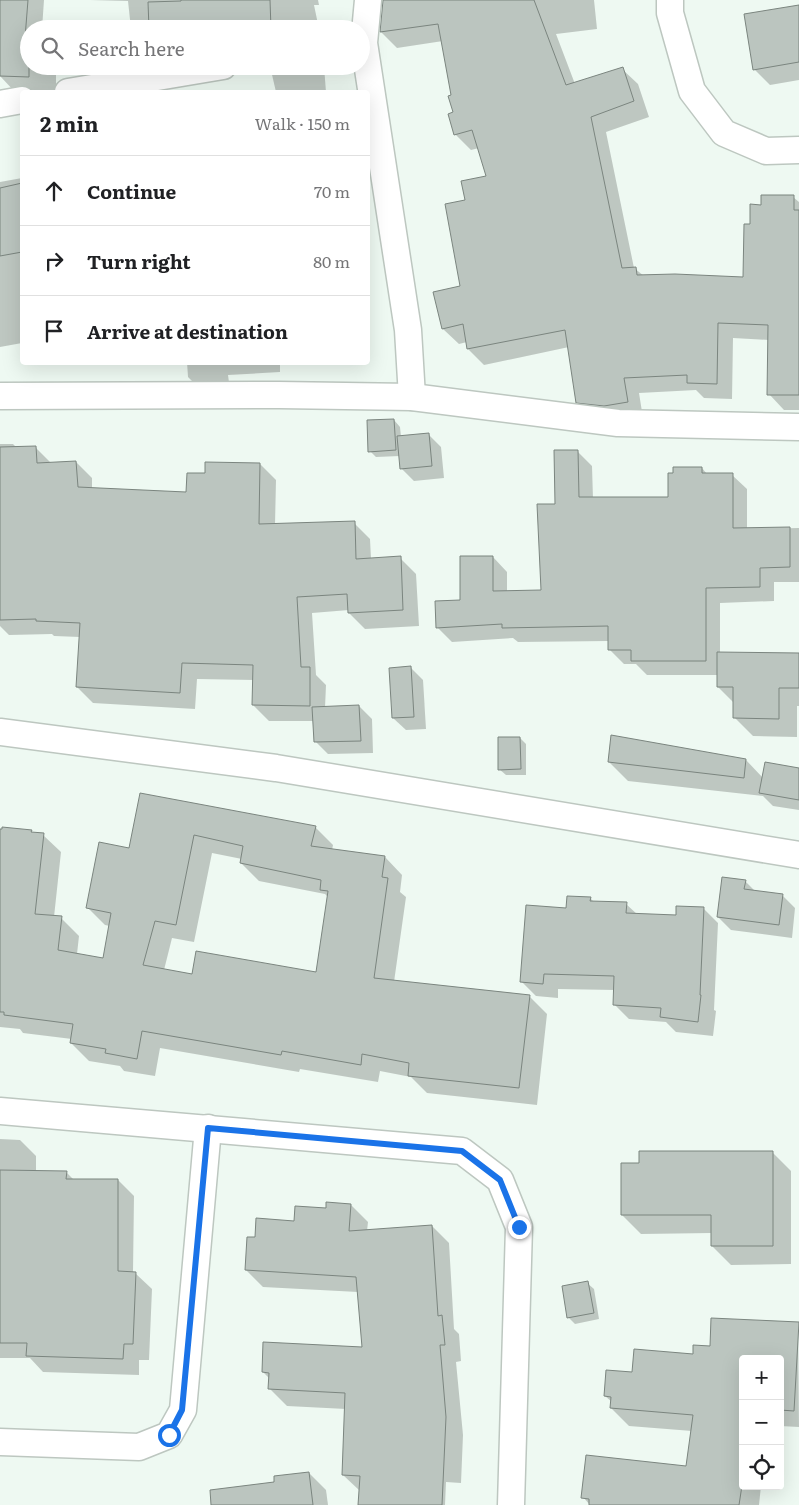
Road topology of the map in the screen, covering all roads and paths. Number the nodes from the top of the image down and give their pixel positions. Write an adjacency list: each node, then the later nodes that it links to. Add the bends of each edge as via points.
1 (368, 0): 3 (street)
2 (670, 0): 9 (street, via 670,13 692,91 724,133 766,151)
3 (366, 20)
4 (169, 75): 6 (street)
5 (368, 75): 11 (street, via 408,330)
6 (80, 90)
7 (20, 100): 8 (street)
8 (0, 104)
9 (799, 150)
10 (0, 396): 11 (street)
11 (412, 397): 12 (street, via 618,423)
12 (799, 427)
13 (0, 732): 14 (street, via 276,768)
14 (799, 855)
15 (0, 1111): 16 (street)
16 (208, 1128): 17 (street, via 182,1410 169,1435 139,1447); 18 (street, via 462,1151 500,1180 519,1227)
17 (0, 1442)
18 (511, 1505)

